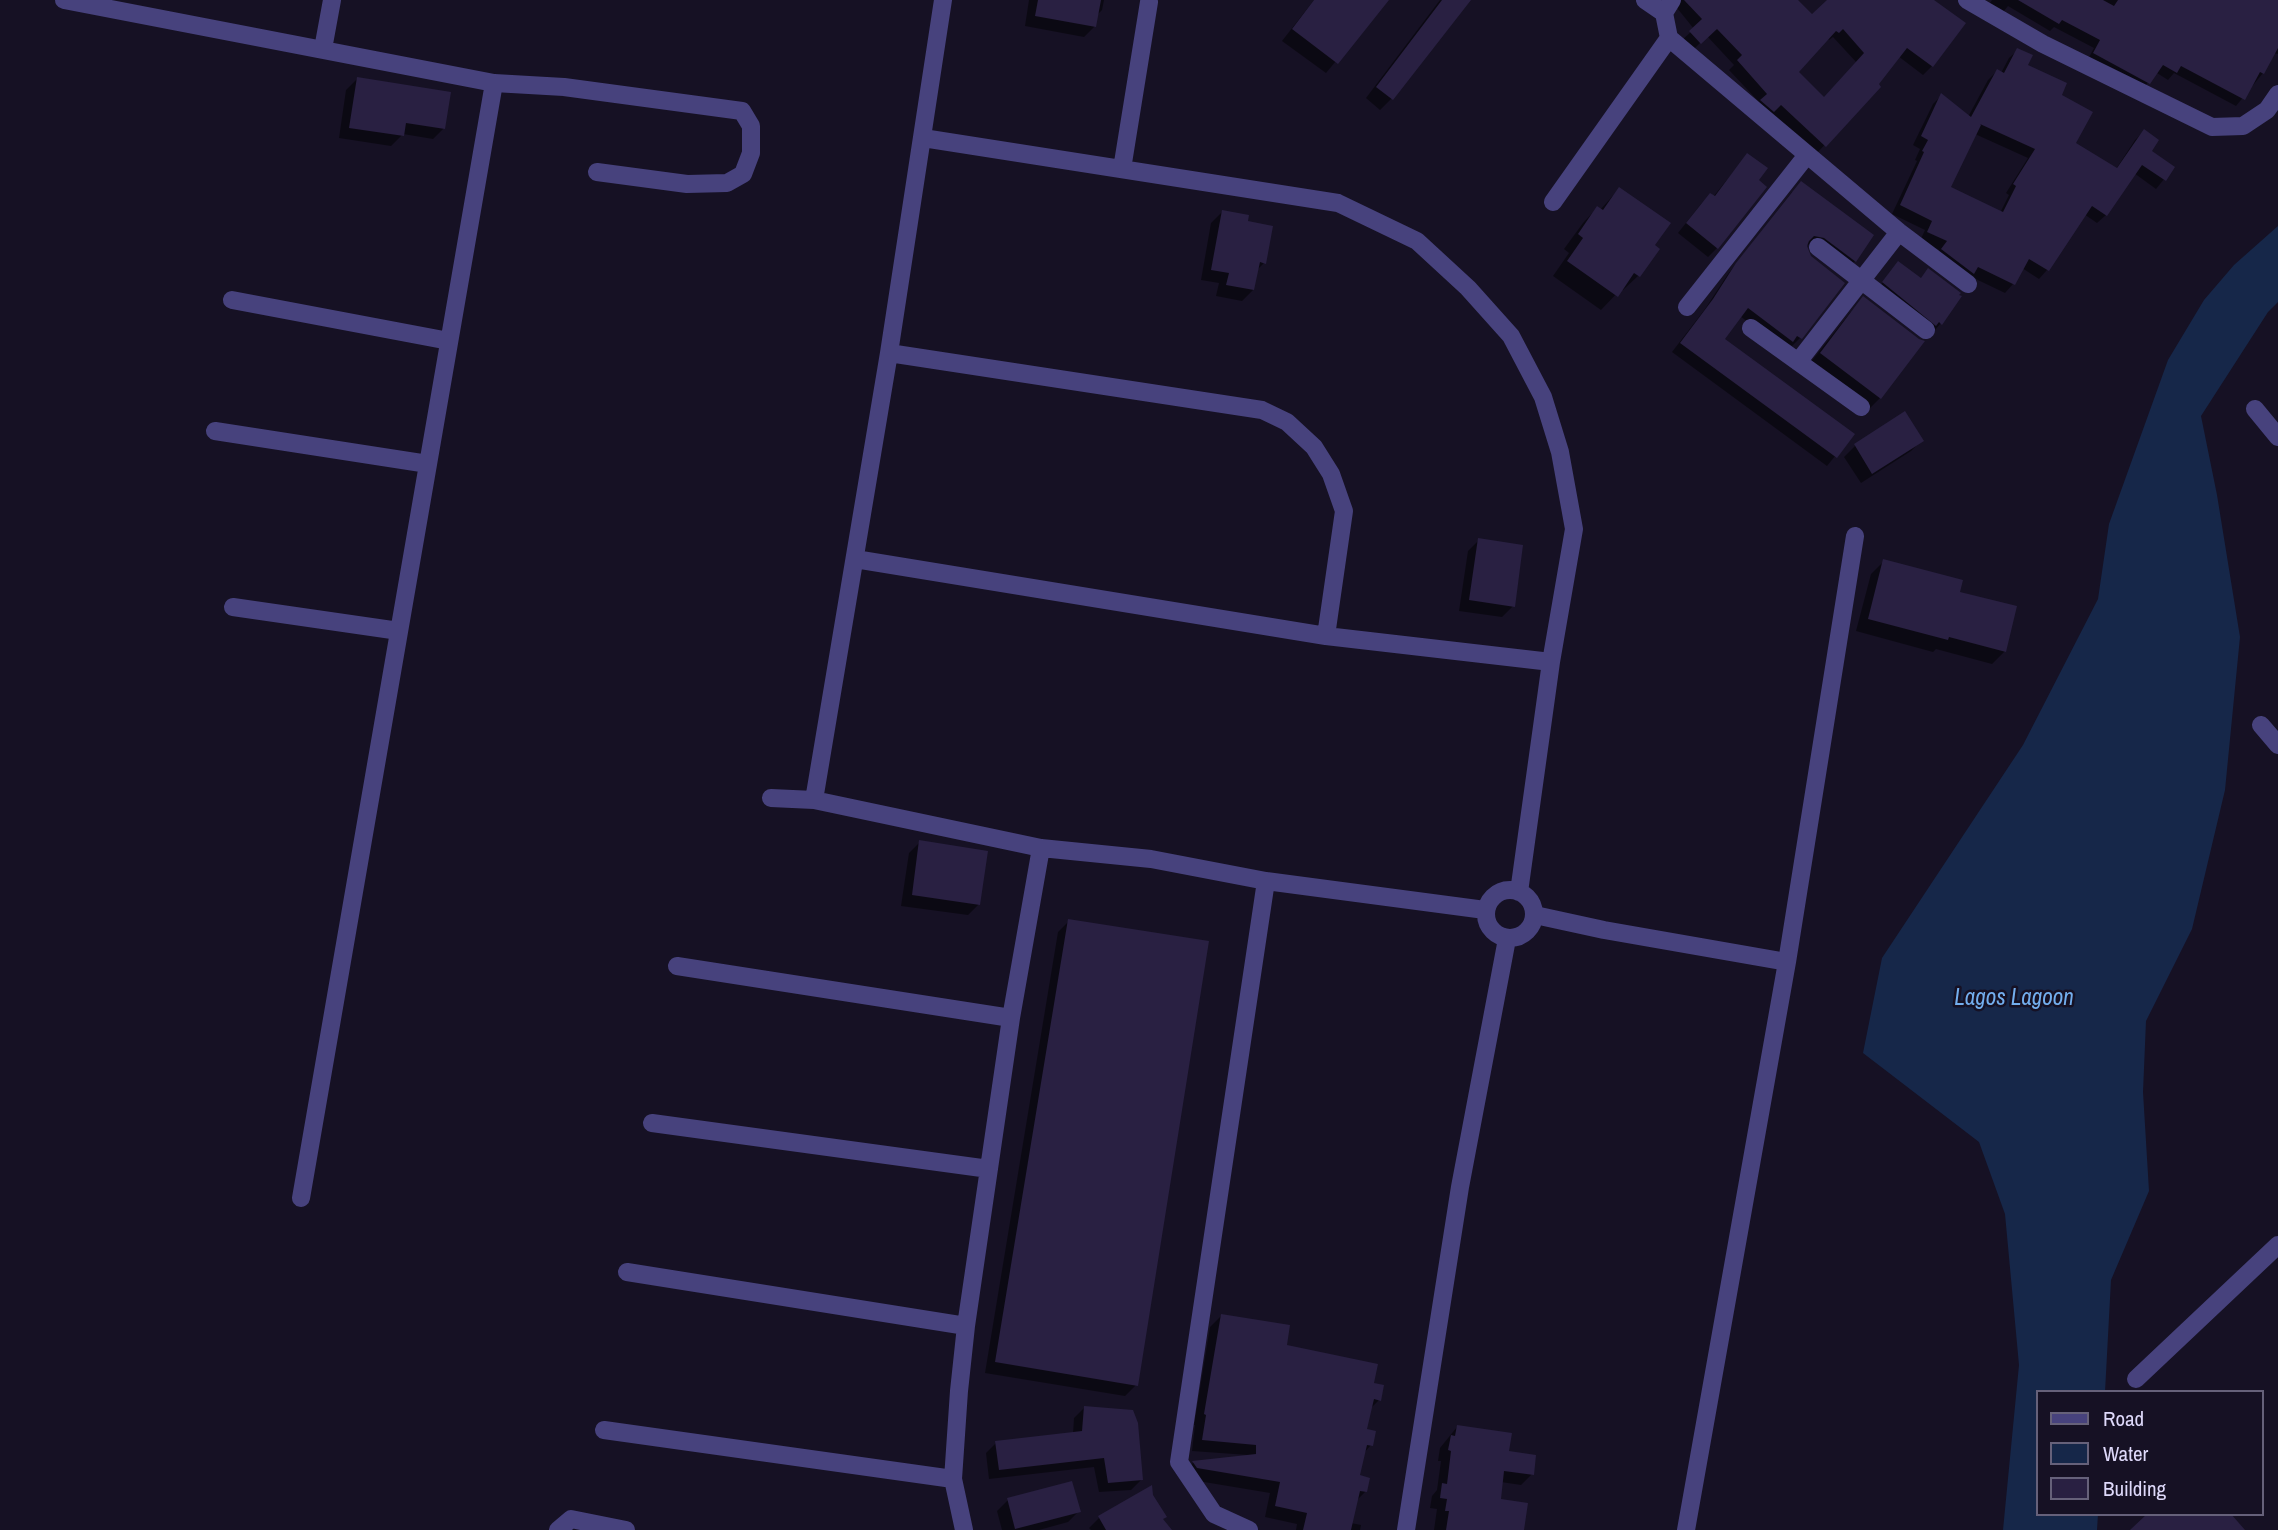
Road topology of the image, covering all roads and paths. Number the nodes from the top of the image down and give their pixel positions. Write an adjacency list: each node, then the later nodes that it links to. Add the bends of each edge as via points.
1 (64, 0): 9 (street)
2 (332, 0): 9 (street)
3 (943, 0): 12 (street)
4 (1645, 0): 7 (street)
5 (1967, 0): 11 (street, via 2043,44 2212,127 2243,126 2267,110)
6 (1149, 2): 14 (street)
7 (1668, 6): 8 (street)
8 (1669, 38): 13 (street); 16 (street)
9 (323, 49): 10 (street)
10 (494, 83): 15 (street, via 564,87 742,111 751,126 751,153 743,174 727,183 687,184); 25 (street)
11 (2278, 94)
12 (923, 138): 14 (street); 26 (street)
13 (1807, 155): 17 (street); 22 (street)
14 (1122, 169): 38 (street, via 1338,203 1417,241 1511,336 1543,397 1560,452 1574,529)
15 (597, 172)
16 (1553, 202)
17 (1899, 232): 19 (street); 20 (street)
18 (1818, 247): 19 (street)
19 (1860, 280): 24 (street); 27 (street)
20 (1968, 284)
21 (232, 300): 25 (street)
22 (1687, 307)
23 (1751, 328): 27 (street)
24 (1926, 330)
25 (449, 341): 32 (street)
26 (889, 353): 34 (street); 37 (street, via 1262,410 1287,422 1314,447 1331,474 1344,511)
27 (1798, 362): 28 (street)
28 (1861, 407)
29 (2255, 409): 31 (street)
30 (215, 431): 32 (street)
31 (2278, 437)
32 (428, 464): 36 (street)
33 (1854, 536): 49 (street)
34 (855, 559): 37 (street); 42 (street)
35 (233, 607): 36 (street)
36 (399, 631): 54 (street)
37 (1326, 636): 38 (street)
38 (1551, 662): 45 (street)
39 (2261, 725): 40 (street)
40 (2278, 745)
41 (771, 798): 42 (street)
42 (814, 800): 43 (street)
43 (1041, 848): 44 (street, via 1151,859); 51 (street)
44 (1266, 881): 46 (street); 64 (street, via 1179,1462 1214,1514)
45 (1520, 892): 46 (street, via 1502,891 1488,902); 47 (street, via 1528,897)
46 (1485, 911): 48 (street, via 1490,929)
47 (1535, 915): 48 (street, via 1526,933); 49 (street)
48 (1507, 939): 65 (street, via 1460,1187)
49 (1787, 962): 66 (street)
50 (677, 966): 51 (street)
51 (1011, 1018): 53 (street)
52 (652, 1123): 53 (street)
53 (989, 1169): 57 (street)
54 (301, 1198)
55 (2278, 1245): 58 (street)
56 (627, 1272): 57 (street)
57 (965, 1326): 60 (street)
58 (2136, 1379)
59 (604, 1430): 60 (street)
60 (953, 1479): 61 (street)
61 (961, 1529)
62 (558, 1530): 63 (street, via 571,1519)
63 (626, 1530)
64 (1249, 1530)
65 (1406, 1530)
66 (1686, 1530)

